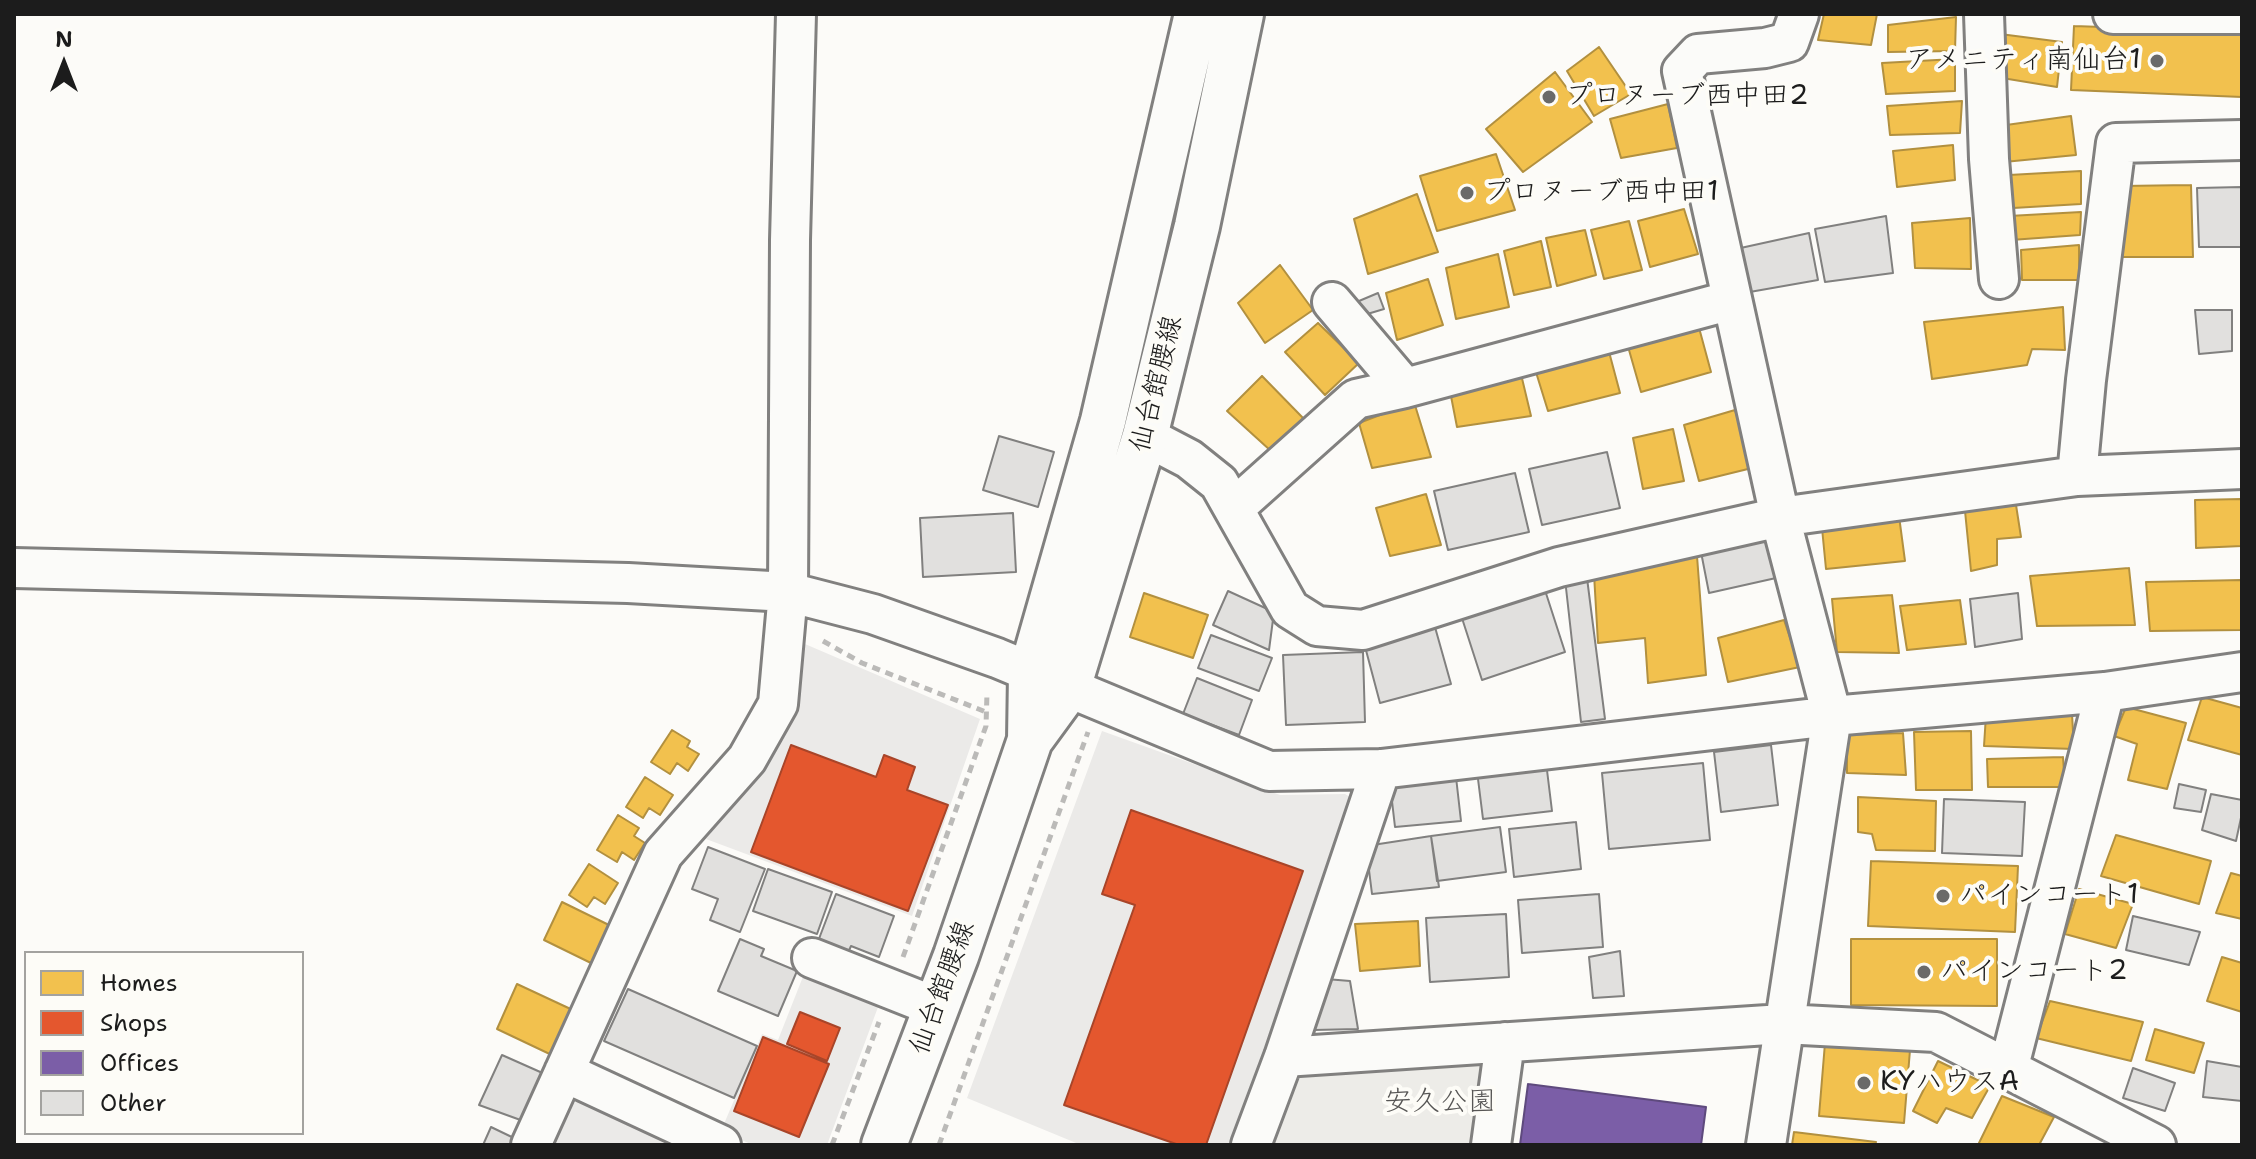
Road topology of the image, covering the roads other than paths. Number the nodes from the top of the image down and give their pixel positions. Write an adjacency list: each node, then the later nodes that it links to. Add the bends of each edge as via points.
1 (796, 14): 19 (street)
2 (1197, 14): 22 (main road, 仙台館腰線, via 1103,421)
3 (1241, 14): 13 (main road, 仙台館腰線, via 1197,226)
4 (1799, 14): 10 (street, via 1789,42 1698,54 1682,71)
5 (1984, 14): 9 (street)
6 (2113, 14): 7 (street)
7 (2242, 14)
8 (2242, 140): 15 (street, via 2116,143)
9 (1999, 279)
10 (1732, 300): 12 (street); 17 (street)
11 (1332, 302): 12 (street)
12 (1405, 388): 16 (street, via 1356,399)
13 (1145, 436): 16 (street, via 1189,459 1219,483); 22 (main road, 仙台館腰線)
14 (2242, 469): 15 (street)
15 (2077, 476): 17 (street)
16 (1234, 508): 17 (street, via 1290,609 1317,626 1363,630 1559,567)
17 (1780, 517): 23 (street)
18 (14, 568): 19 (street, via 628,583)
19 (788, 592): 22 (street, via 873,614 997,658); 31 (street, via 778,704 747,759 663,854)
20 (2242, 672): 21 (street)
21 (2105, 692): 23 (street); 30 (street)
22 (1064, 694): 24 (street, via 1269,771); 26 (main road, 仙台館腰線, via 1030,740)
23 (1832, 716): 24 (street); 27 (street)
24 (1381, 769): 29 (street)
25 (812, 958): 26 (street)
26 (936, 1007): 34 (main road, 仙台館腰線)
27 (1783, 1024): 28 (street); 30 (street, via 1936,1032); 37 (street)
28 (1505, 1042): 29 (street); 36 (street)
29 (1284, 1057): 35 (street)
30 (2008, 1070): 38 (street)
31 (564, 1072): 32 (street); 33 (street)
32 (531, 1145)
33 (721, 1145)
34 (884, 1145)
35 (1251, 1145)
36 (1491, 1145)
37 (1766, 1145)
38 (2156, 1145)

